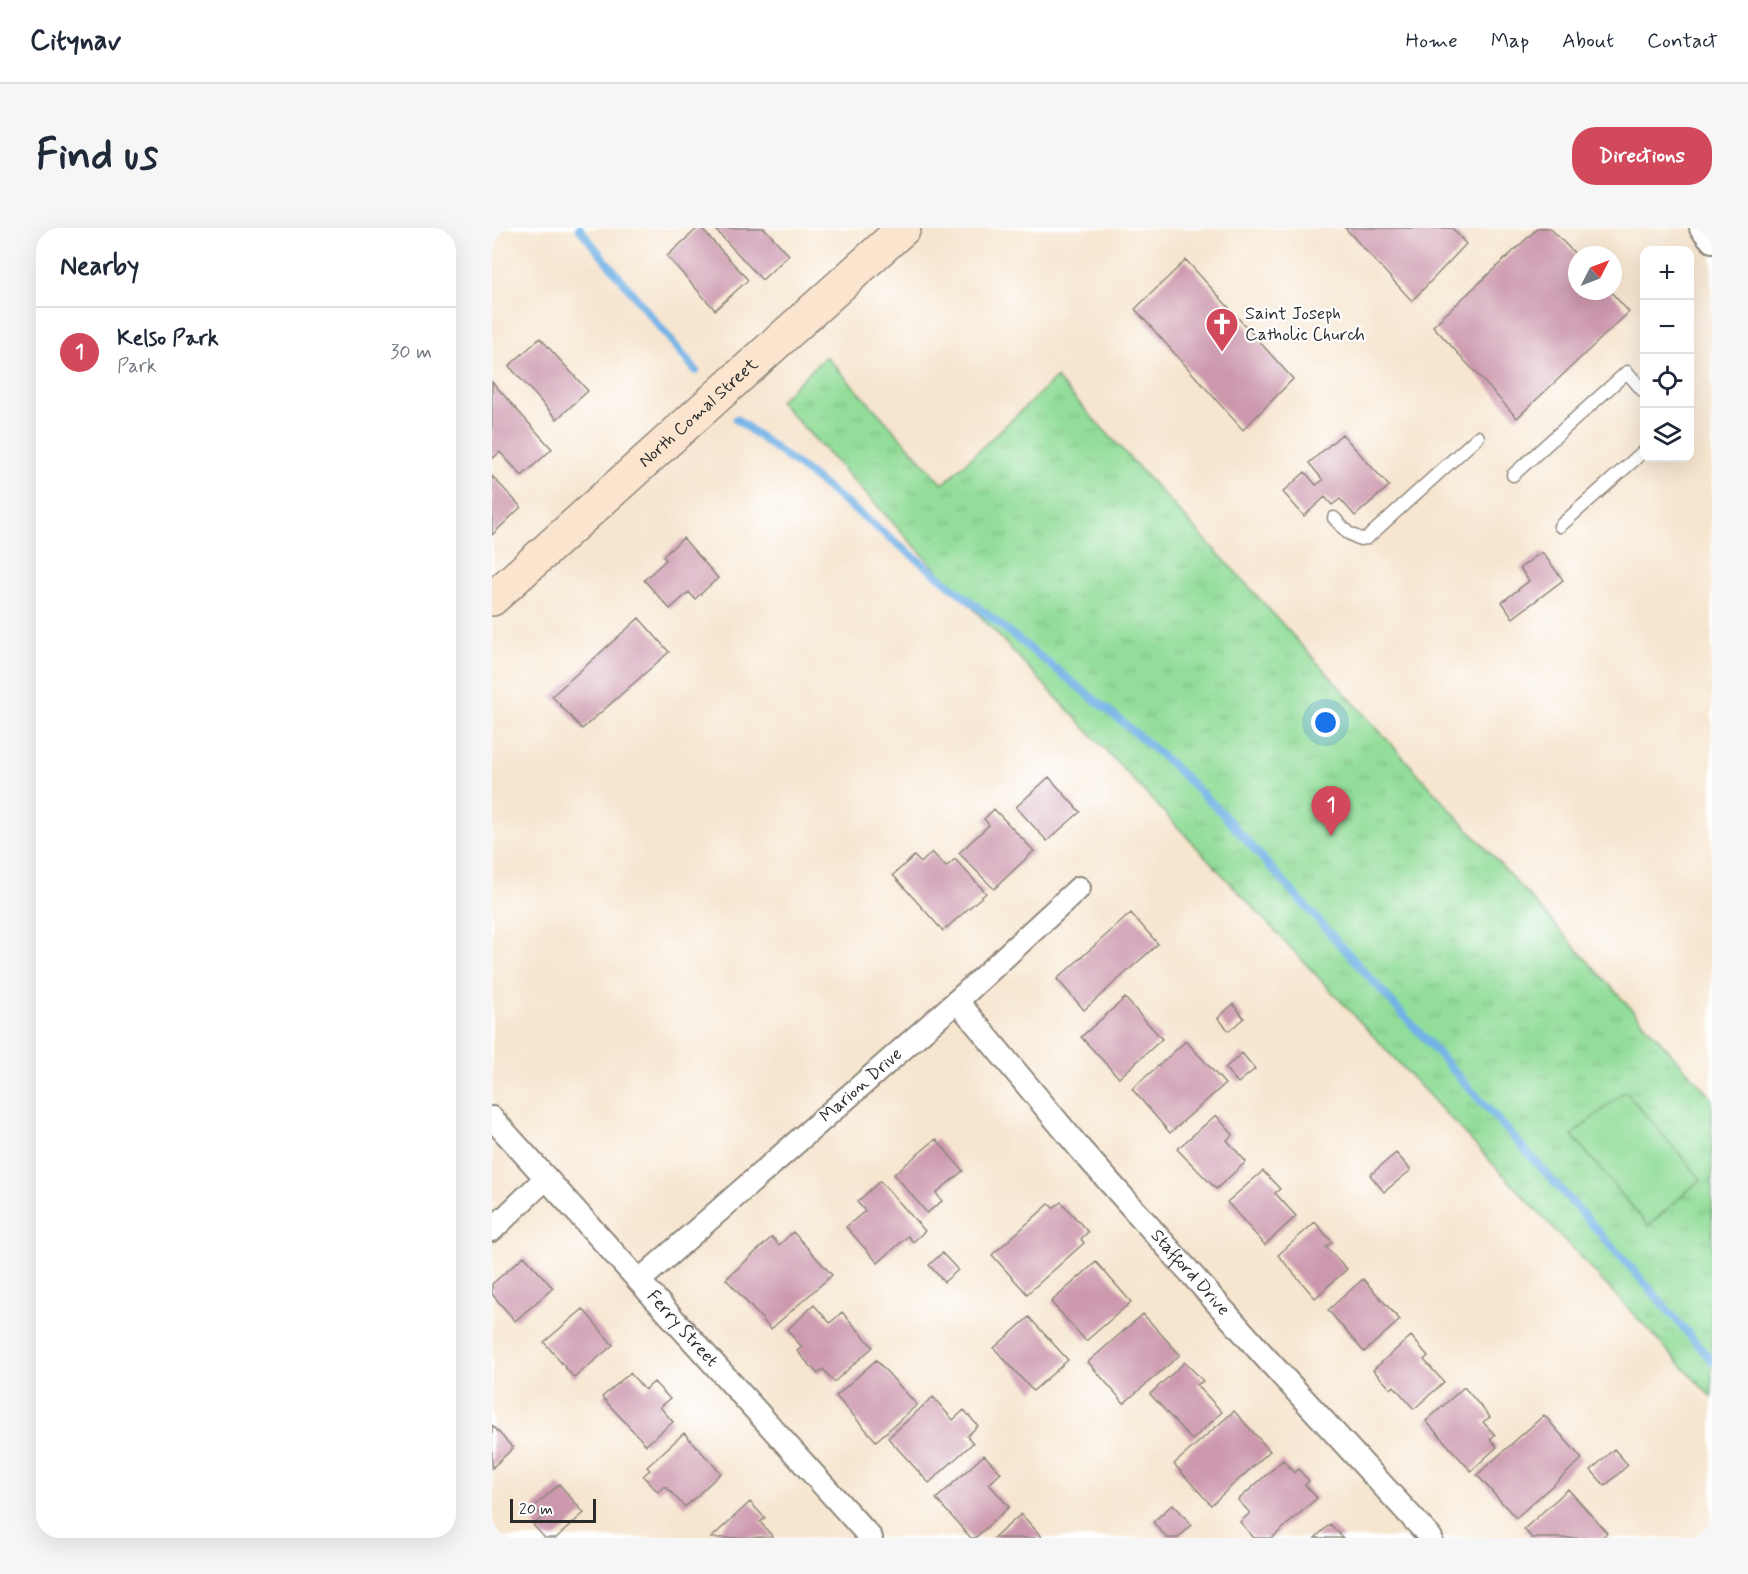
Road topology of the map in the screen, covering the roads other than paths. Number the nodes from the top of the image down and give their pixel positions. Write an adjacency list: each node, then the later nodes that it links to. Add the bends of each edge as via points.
1 (904, 228): 10 (street, North Comal Street)
2 (1701, 228): 3 (street)
3 (1712, 241)
4 (1640, 387): 7 (lane, via 1627,372)
5 (1478, 437): 8 (lane, via 1367,538 1348,533)
6 (1640, 455): 9 (lane)
7 (1513, 475)
8 (1334, 518)
9 (1560, 526)
10 (492, 599)
11 (1079, 888): 12 (street, Marion Drive)
12 (957, 1001): 16 (street, Marion Drive); 18 (street, Stafford Drive, via 1081,1150)
13 (492, 1118): 14 (street, Ferry Street)
14 (546, 1178): 15 (street); 16 (street, Ferry Street)
15 (492, 1230)
16 (639, 1281): 17 (street, Ferry Street)
17 (871, 1538)
18 (1431, 1538)

